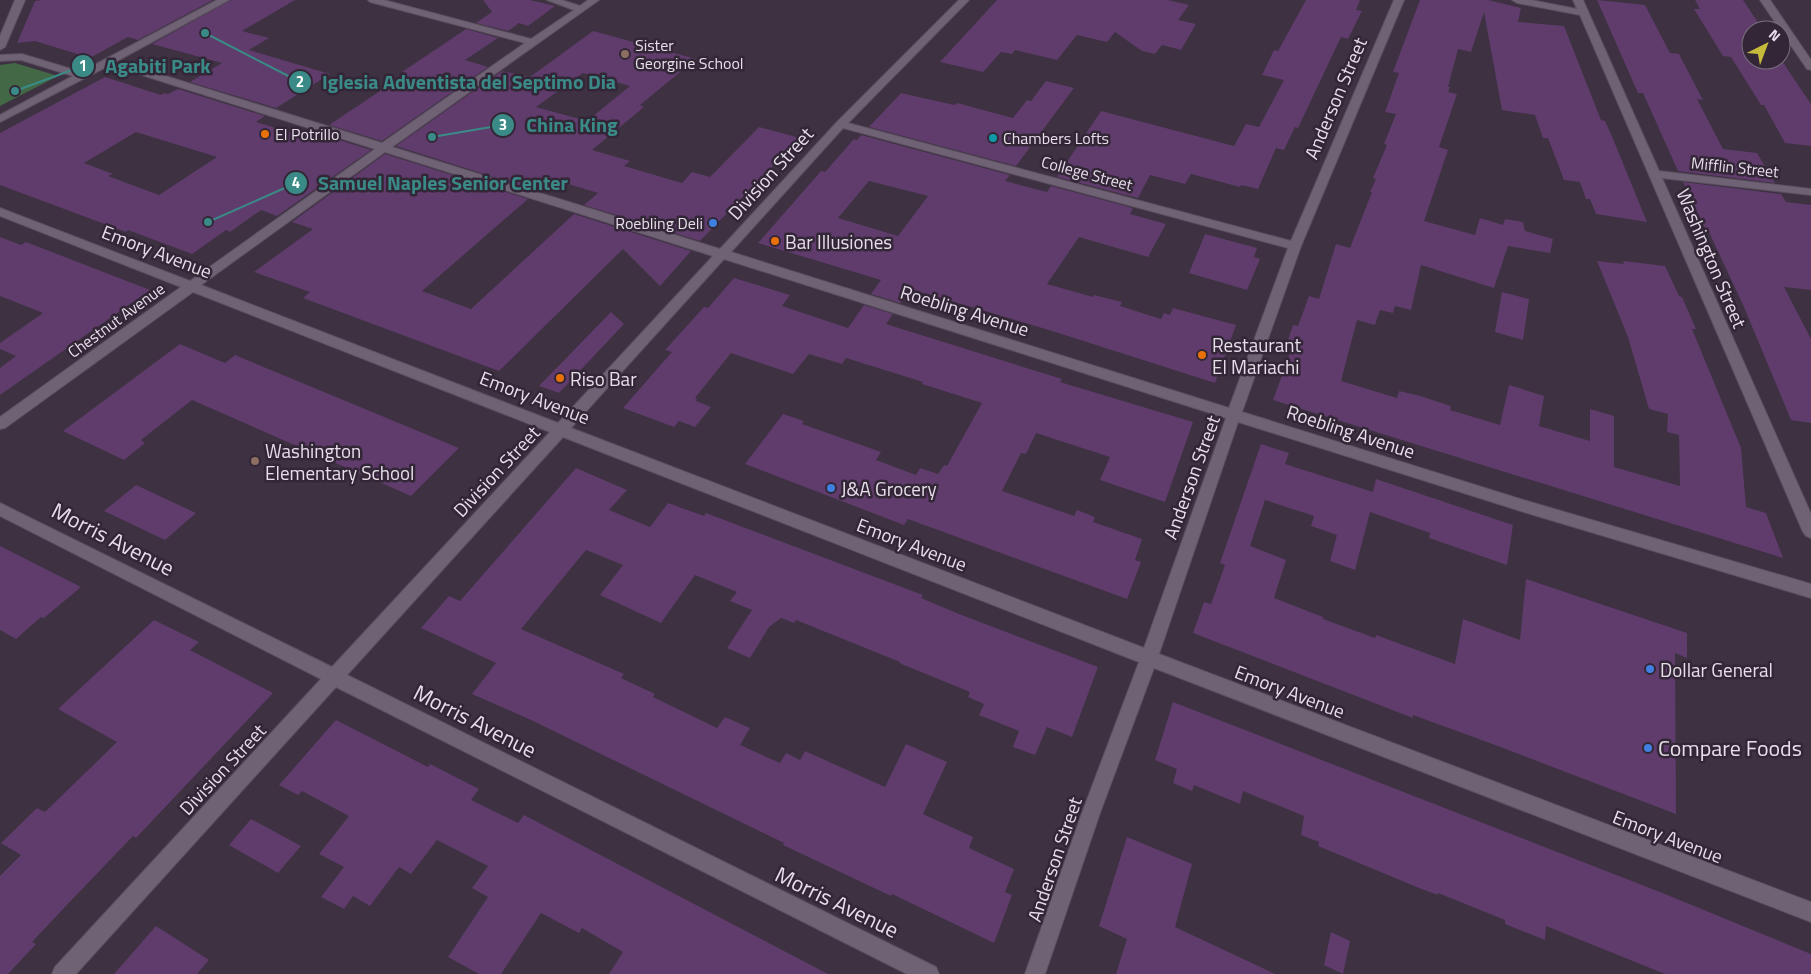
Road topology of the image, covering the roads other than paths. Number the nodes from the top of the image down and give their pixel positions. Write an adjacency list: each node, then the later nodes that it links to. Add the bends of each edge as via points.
1 (20, 0): 14 (street)
2 (224, 0): 16 (street)
3 (373, 0): 13 (street)
4 (552, 0): 11 (street)
5 (594, 0): 11 (street, Chestnut Avenue)
6 (964, 0): 20 (street, Division Street)
7 (1399, 0): 25 (street, Anderson Street)
8 (1517, 0): 12 (street)
9 (1578, 0): 12 (street, Washington Street)
10 (1765, 0): 17 (street)
11 (581, 8): 13 (street, Chestnut Avenue)
12 (1584, 13): 22 (street, Washington Street)
13 (533, 42): 21 (street, Chestnut Avenue)
14 (0, 47)
15 (0, 58): 18 (street, via 22,57)
16 (108, 61): 18 (street); 21 (street, Roebling Avenue)
17 (1811, 66)
18 (81, 75): 19 (street)
19 (0, 118)
20 (841, 124): 25 (street, College Street); 26 (street, Division Street)
21 (384, 147): 26 (street, Roebling Avenue); 27 (street, Chestnut Avenue)
22 (1656, 174): 23 (street, Mifflin Street); 32 (street, Washington Street)
23 (1811, 192)
24 (0, 212): 27 (street, Emory Avenue)
25 (1295, 246): 28 (street, Anderson Street)
26 (723, 253): 28 (street, Roebling Avenue); 30 (street, Division Street)
27 (192, 286): 29 (street, Chestnut Avenue); 30 (street, Emory Avenue)
28 (1236, 414): 33 (street, Roebling Avenue, via 1527,508); 34 (street, Anderson Street, via 1194,524)
29 (0, 424)
30 (562, 429): 34 (street, Emory Avenue); 35 (street, Division Street)
31 (0, 509): 35 (street, Morris Avenue)
32 (1811, 532)
33 (1811, 591)
34 (1149, 658): 36 (street, Emory Avenue); 39 (street, Anderson Street, via 1090,813)
35 (334, 677): 37 (street, Division Street); 38 (street, Morris Avenue)
36 (1811, 912)
37 (62, 974)
38 (929, 974)
39 (1035, 974)

